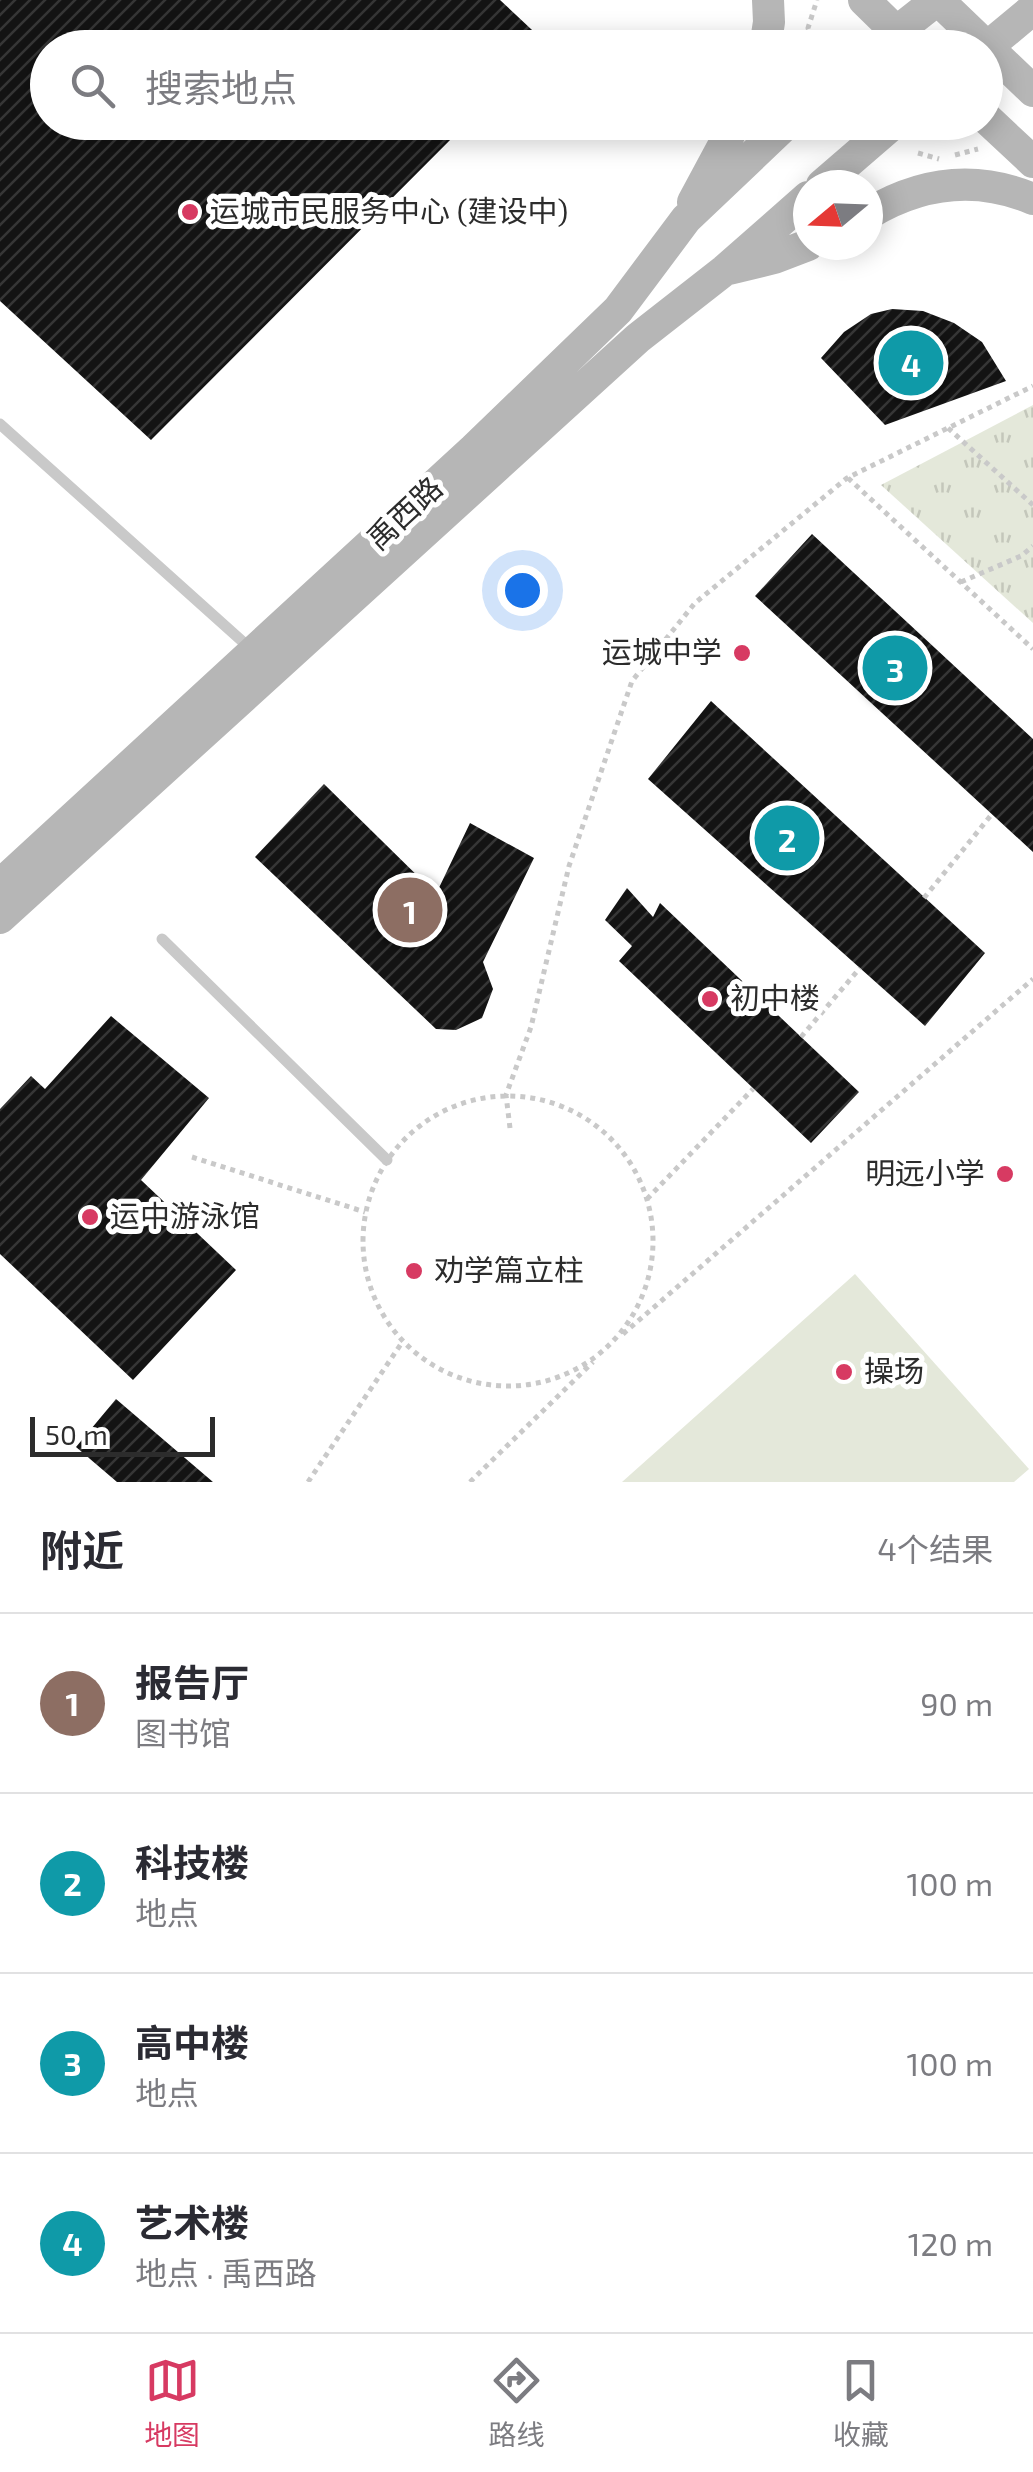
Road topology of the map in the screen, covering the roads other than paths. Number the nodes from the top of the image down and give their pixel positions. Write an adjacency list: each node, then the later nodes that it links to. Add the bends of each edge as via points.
1 (768, 0): 5 (main road)
2 (864, 0): 6 (main road)
3 (937, 0): 7 (main road); 8 (main road)
4 (1033, 9): 9 (main road)
5 (768, 30)
6 (886, 30)
7 (907, 30)
8 (968, 30)
9 (1003, 34)
10 (1003, 64): 11 (main road)
11 (1033, 91)
12 (725, 140): 21 (main road)
13 (769, 140): 21 (main road, 禹西路)
14 (874, 140): 17 (main road)
15 (999, 140): 16 (main road)
16 (1033, 162)
17 (839, 170)
18 (1033, 199): 19 (main road, via 965,183)
19 (883, 204)
20 (793, 210): 23 (main road, 禹西路)
21 (686, 219): 25 (main road, 禹西路, via 618,310)
22 (793, 251): 23 (main road)
23 (725, 270): 27 (main road, 禹西路, via 638,338)
24 (0, 424): 25 (lane)
25 (255, 652): 26 (main road, 禹西路)
26 (0, 885)
27 (0, 918)
28 (162, 939): 29 (lane)
29 (387, 1160)

